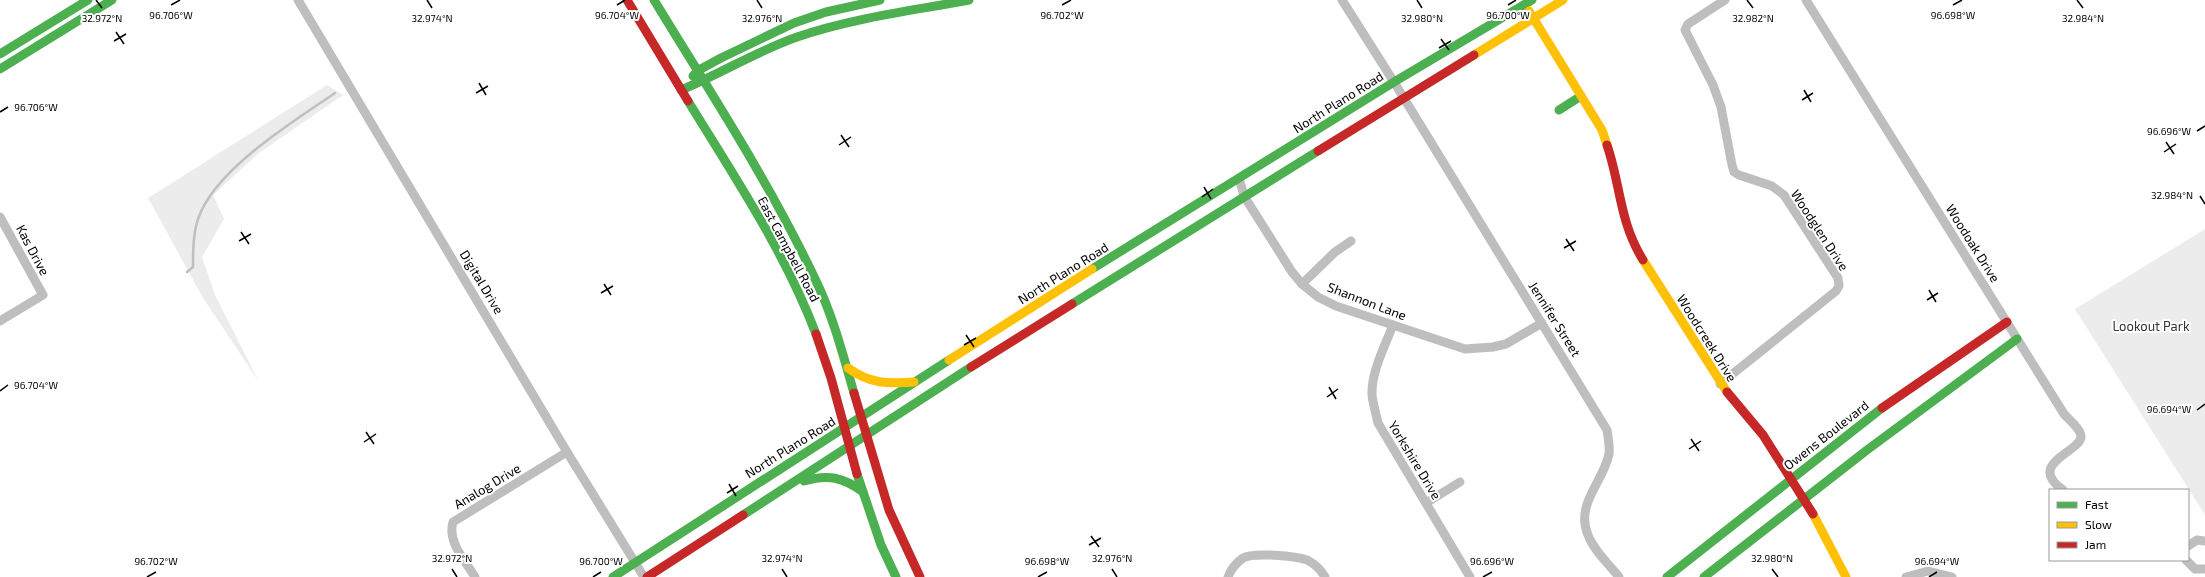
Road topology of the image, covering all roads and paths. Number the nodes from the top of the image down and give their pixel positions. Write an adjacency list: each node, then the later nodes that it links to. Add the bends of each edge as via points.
1 (88, 0): 18 (main road)
2 (112, 0): 13 (main road)
3 (298, 0): 46 (street, Digital Drive)
4 (627, 0): 23 (main road, East Campbell Road)
5 (654, 0): 20 (main road, East Campbell Road)
6 (880, 0): 15 (main road)
7 (969, 0): 17 (main road)
8 (1342, 0): 22 (street, Jennifer Street)
9 (1532, 0): 14 (main road, North Plano Road)
10 (1563, 0): 16 (main road)
11 (1725, 0): 41 (street, Woodglen Drive, via 1688,24 1685,30 1713,85 1721,107 1734,172 1772,186 1784,195 1838,278 1839,286)
12 (1806, 0): 33 (street, Woodoak Drive)
13 (99, 3): 19 (main road)
14 (1524, 5): 16 (main road, Woodcreek Drive); 22 (main road, North Plano Road)
15 (838, 10): 17 (main road); 20 (main road, via 793,24)
16 (1535, 18): 24 (main road, Woodcreek Drive); 25 (main road)
17 (840, 25): 21 (main road, via 798,36 765,49)
18 (0, 54)
19 (0, 69)
20 (697, 71): 21 (main road, East Campbell Road); 23 (main road)
21 (704, 81): 23 (main road); 39 (main road, East Campbell Road, via 784,216 828,308)
22 (1394, 82): 25 (street, Jennifer Street); 27 (main road, North Plano Road)
23 (681, 90): 43 (main road, East Campbell Road, via 782,258 808,311 831,377)
24 (1581, 96): 26 (main road); 41 (main road, Woodcreek Drive, via 1606,140 1615,188 1629,235)
25 (1403, 99): 28 (main road); 35 (street, Jennifer Street)
26 (1559, 110)
27 (1239, 178): 28 (street, Shannon Lane); 34 (main road, North Plano Road)
28 (1244, 196): 31 (street, Shannon Lane); 38 (main road)
29 (0, 217): 32 (street, Kas Drive, via 43,295)
30 (1351, 241): 31 (street, via 1335,252)
31 (1302, 284): 36 (street, Shannon Lane, via 1318,297 1336,306)
32 (0, 321)
33 (2007, 322): 37 (street, Woodoak Drive); 47 (main road, Owens Boulevard, via 1875,413)
34 (1006, 323): 38 (main road); 40 (main road, North Plano Road)
35 (1542, 323): 36 (street, Shannon Lane, via 1506,344 1465,349); 68 (street, Jennifer Street, via 1607,430 1609,453 1586,503 1584,519 1594,546)
36 (1393, 325): 53 (street, Yorkshire Drive, via 1376,372 1372,395 1378,423)
37 (2017, 339): 50 (street, Woodoak Drive, via 2081,437 2080,441 2061,455 2052,468 2051,475 2055,484); 52 (main road)
38 (1012, 341): 44 (main road)
39 (848, 368): 40 (main road, via 869,382); 42 (main road, East Campbell Road)
40 (916, 382): 42 (main road, North Plano Road)
41 (1720, 384): 47 (main road, Woodcreek Drive, via 1763,435)
42 (862, 416): 43 (main road, North Plano Road); 44 (main road, East Campbell Road)
43 (844, 428): 45 (main road, East Campbell Road); 57 (main road, North Plano Road)
44 (868, 434): 45 (main road); 64 (main road, East Campbell Road, via 889,510)
45 (850, 446): 49 (main road); 51 (main road, East Campbell Road)
46 (567, 452): 57 (street, Digital Drive); 59 (street, Analog Drive, via 454,522 451,529 452,539)
47 (1792, 478): 52 (main road, Woodcreek Drive); 69 (main road, Owens Boulevard)
48 (1460, 482): 53 (street)
49 (789, 485): 51 (main road, via 820,476 842,477); 62 (main road)
50 (2062, 489)
51 (863, 492): 63 (main road, East Campbell Road)
52 (1804, 498): 70 (main road); 71 (main road, Woodcreek Drive)
53 (1426, 503): 67 (street, Yorkshire Drive)
54 (2205, 541): 55 (street, via 2197,540)
55 (2189, 545)
56 (2187, 561): 58 (street, via 2195,569)
57 (635, 563): 60 (main road, North Plano Road); 61 (street, Digital Drive)
58 (2205, 569)
59 (475, 577)
60 (613, 577)
61 (644, 577)
62 (647, 577)
63 (896, 577)
64 (920, 577)
65 (1228, 577): 66 (street, via 1231,569 1244,558 1256,555 1301,558 1321,570)
66 (1325, 577)
67 (1470, 577)
68 (1619, 577)
69 (1667, 577)
70 (1704, 577)
71 (1846, 577)
72 (1906, 577): 73 (street, via 1928,571)
73 (1952, 577)

